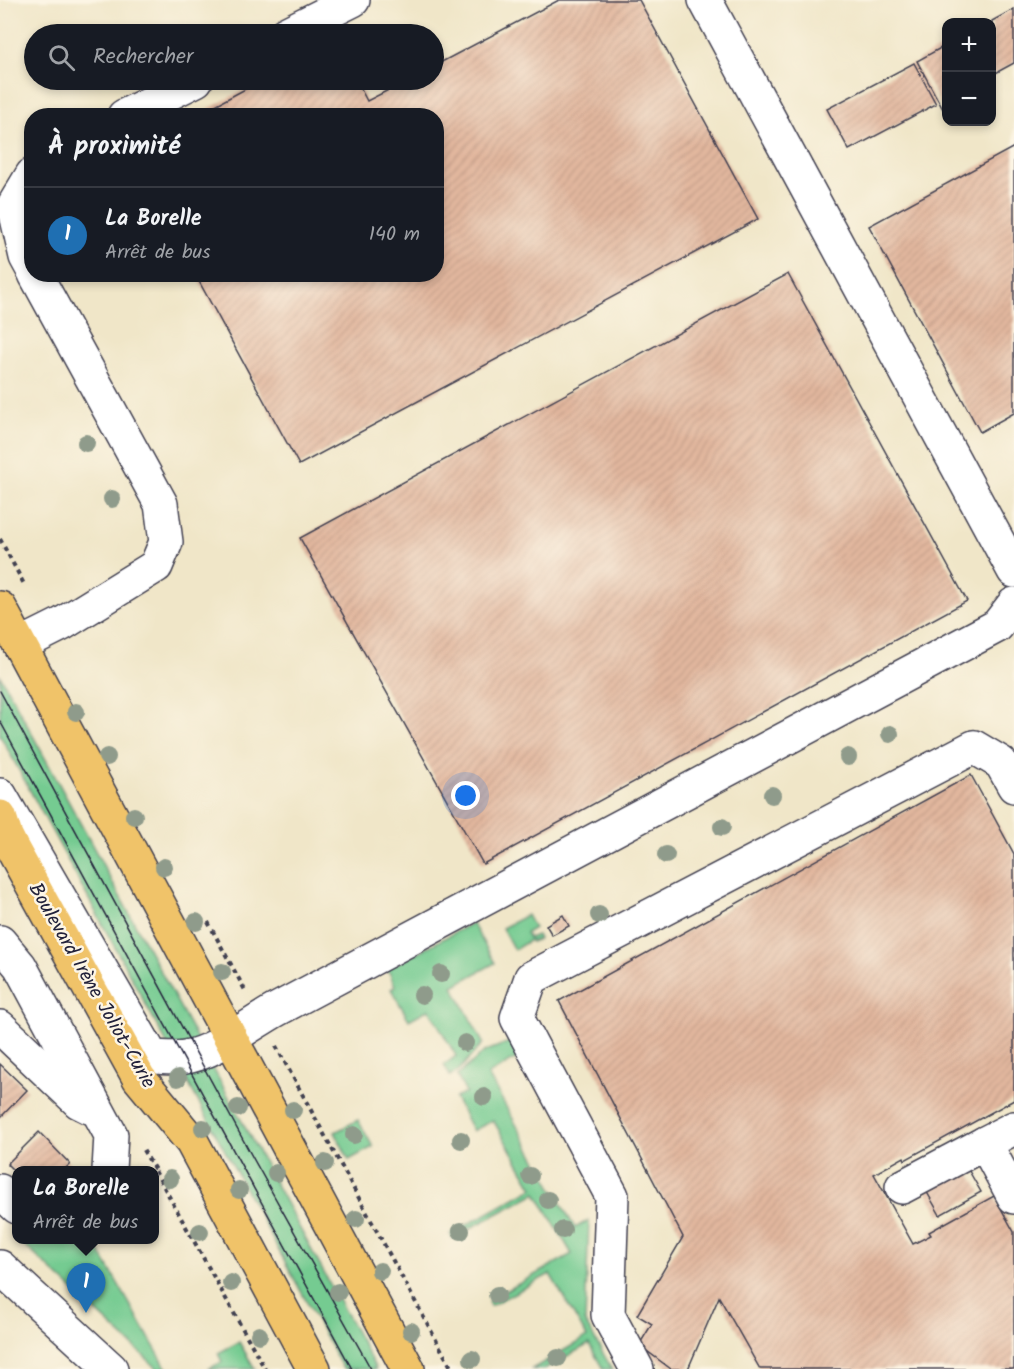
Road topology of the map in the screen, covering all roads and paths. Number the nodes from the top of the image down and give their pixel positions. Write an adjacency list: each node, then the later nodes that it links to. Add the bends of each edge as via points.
1 (353, 0): 3 (street)
2 (705, 0): 10 (street)
3 (305, 24)
4 (176, 90): 5 (street)
5 (140, 108)
6 (24, 188): 7 (street, via 14,205)
7 (24, 248)
8 (39, 282): 13 (street, via 161,504 166,542 156,566)
9 (0, 539): 13 (path)
10 (1014, 571)
11 (1014, 604): 21 (street, via 997,626)
12 (0, 609): 14 (main road)
13 (49, 630): 14 (street)
14 (20, 645): 23 (main road)
15 (1014, 786): 39 (street, via 1001,763 974,747 531,978 516,1018 612,1196 608,1316)
16 (0, 795): 23 (street, Boulevard Irène Joliot-Curie, via 152,1057 183,1058)
17 (0, 817): 18 (main road, Boulevard Irène Joliot-Curie)
18 (6, 854): 36 (main road, Boulevard Irène Joliot-Curie, via 139,1078 192,1142)
19 (204, 914): 21 (path)
20 (0, 942): 24 (street, via 20,966)
21 (261, 1019): 23 (street); 38 (path)
22 (0, 1027): 24 (street, via 79,1102)
23 (230, 1037): 37 (main road)
24 (98, 1112): 27 (street, via 111,1135)
25 (1014, 1128): 26 (street)
26 (985, 1143): 29 (street); 31 (street)
27 (109, 1166)
28 (159, 1178): 35 (path)
29 (902, 1187)
30 (0, 1191): 32 (street)
31 (1014, 1197)
32 (12, 1202)
33 (0, 1266): 34 (street)
34 (111, 1369)
35 (265, 1369)
36 (314, 1369)
37 (408, 1369)
38 (452, 1369)
39 (637, 1369)

